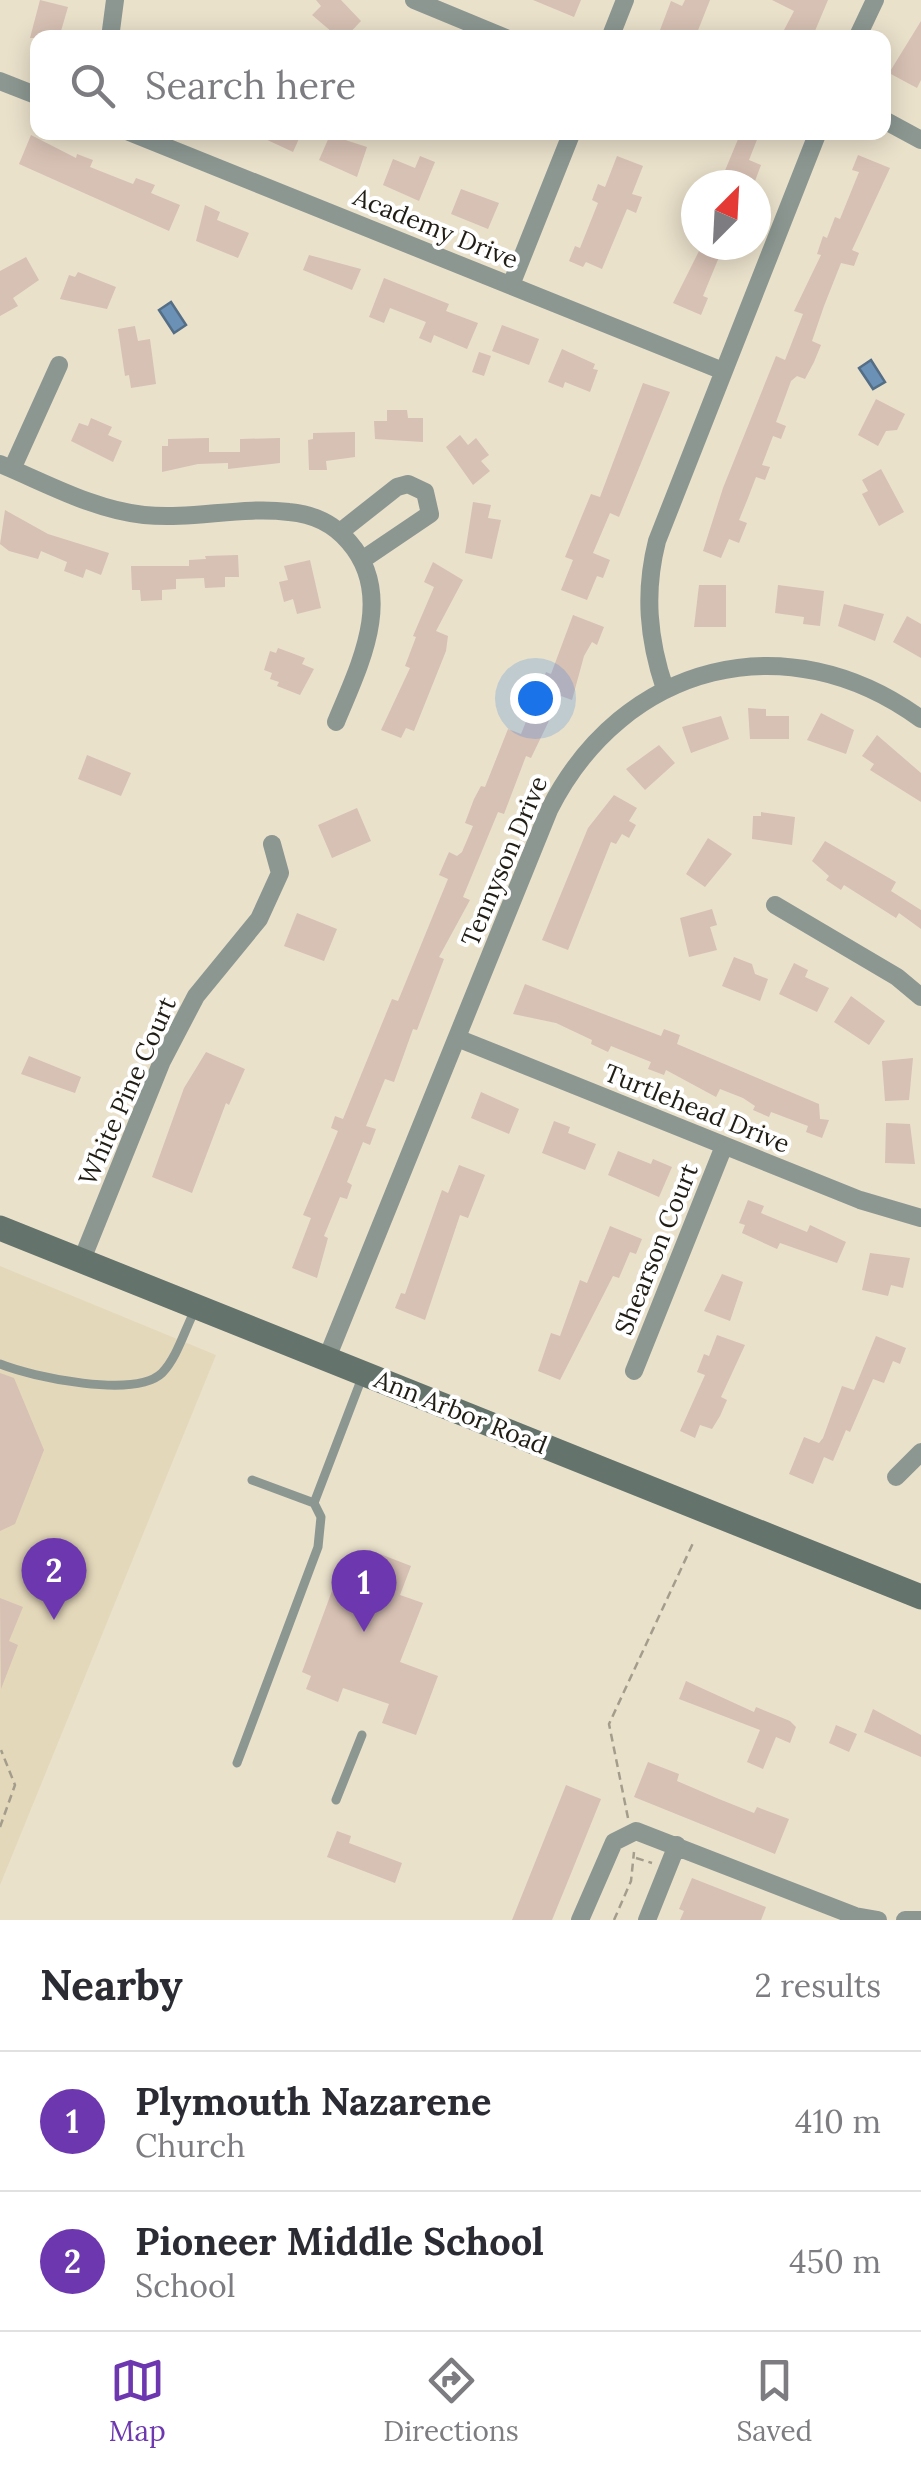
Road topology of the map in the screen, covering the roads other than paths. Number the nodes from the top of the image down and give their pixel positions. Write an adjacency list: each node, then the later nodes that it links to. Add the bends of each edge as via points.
1 (115, 0): 5 (street)
2 (414, 0): 6 (street)
3 (625, 0): 7 (street)
4 (875, 0): 8 (street)
5 (111, 30)
6 (487, 30)
7 (613, 30)
8 (861, 30)
9 (0, 80): 10 (street)
10 (30, 93)
11 (891, 124): 15 (street)
12 (150, 140): 16 (street, Academy Drive)
13 (569, 140): 16 (street)
14 (815, 140): 18 (street)
15 (921, 140)
16 (510, 285): 18 (street, Academy Drive)
17 (59, 365): 19 (street)
18 (723, 371): 22 (street, via 652,560 649,626)
19 (6, 466): 20 (street, via 130,514 288,511)
20 (340, 532): 21 (street); 21 (street, via 397,487 426,492 430,514)
21 (362, 560): 24 (street, via 370,629)
22 (665, 689): 23 (street, Tennyson Drive, via 727,669 799,668 875,690); 28 (street, Tennyson Drive, via 605,730 564,782)
23 (921, 719)
24 (336, 722)
25 (272, 844): 32 (street, White Pine Court, via 280,872 259,919 196,996 162,1061)
26 (775, 904): 27 (street)
27 (921, 998)
28 (457, 1038): 29 (street, Turtlehead Drive); 34 (street, Tennyson Drive)
29 (724, 1146): 30 (street, Turtlehead Drive); 36 (street, Shearson Court)
30 (921, 1218)
31 (0, 1228): 32 (main road, Ann Arbor Road)
32 (80, 1262): 33 (main road, Ann Arbor Road)
33 (196, 1306): 34 (main road, Ann Arbor Road); 35 (lane, via 162,1373 151,1379 105,1385)
34 (326, 1358): 37 (main road, Ann Arbor Road)
35 (0, 1364)
36 (634, 1371)
37 (364, 1373): 41 (lane); 42 (main road, Ann Arbor Road)
38 (921, 1452): 39 (street)
39 (896, 1477)
40 (252, 1480): 41 (lane)
41 (314, 1504): 44 (lane, via 321,1517 318,1547)
42 (921, 1597)
43 (362, 1735): 45 (lane)
44 (237, 1763)
45 (336, 1800)
46 (676, 1844): 47 (street, via 642,1832 618,1837); 48 (street); 49 (street)
47 (580, 1920)
48 (647, 1920)
49 (878, 1920)
50 (906, 1920): 51 (street)
51 (921, 1920)

